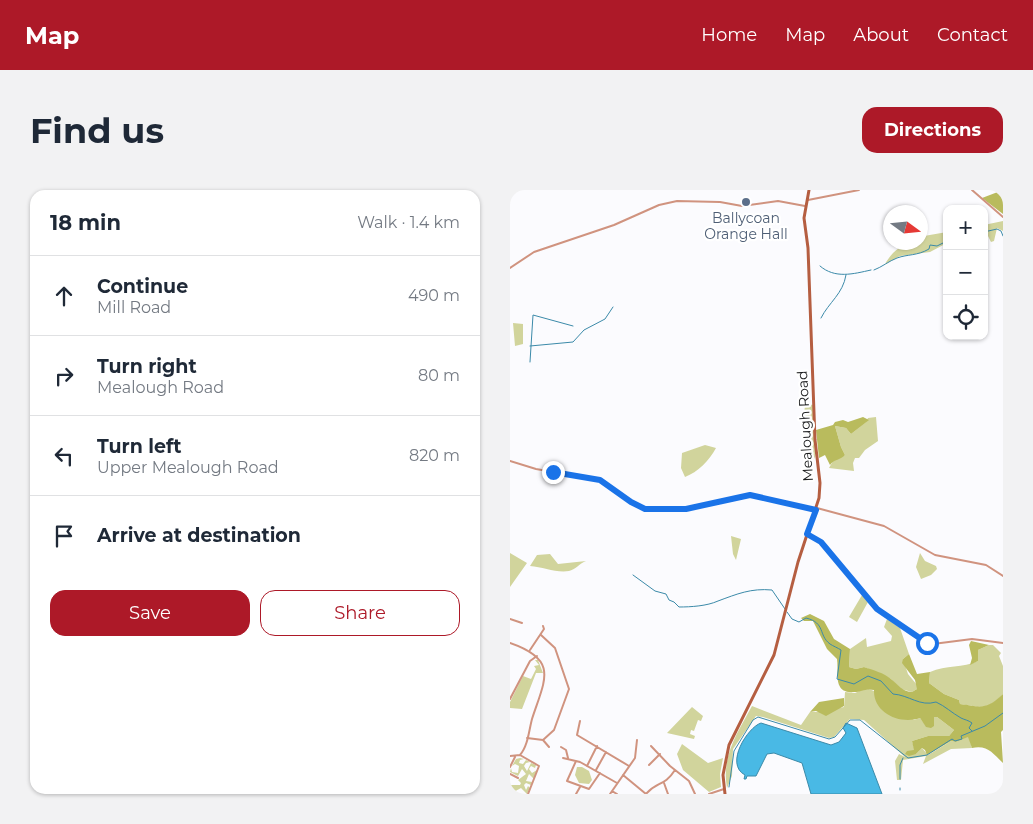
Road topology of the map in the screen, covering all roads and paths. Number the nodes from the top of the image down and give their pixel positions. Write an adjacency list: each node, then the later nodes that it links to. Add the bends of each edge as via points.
1 (809, 190): 4 (street, Mealough Road)
2 (859, 190): 4 (street)
3 (972, 190): 6 (street)
4 (806, 200): 5 (street, Mealough Road)
5 (805, 206): 7 (street, via 778,201 742,206 677,201 534,252); 9 (street, Mealough Road, via 815,440 820,476)
6 (1003, 217)
7 (510, 268)
8 (510, 461): 9 (street, via 600,480 645,509 686,509 750,495)
9 (816, 509): 10 (street, Mealough Road); 12 (street, via 884,526 935,555)
10 (807, 534): 19 (street, via 821,542 877,609 924,642 933,644 972,639); 52 (street, Mealough Road, via 774,655 729,745 723,775)
11 (1003, 570): 12 (street)
12 (1000, 572): 13 (street)
13 (1003, 576)
14 (510, 619): 15 (street)
15 (522, 623)
16 (543, 626): 17 (street)
17 (541, 635): 20 (street); 25 (street, via 555,648 569,689 554,730)
18 (510, 643): 20 (street)
19 (1003, 643)
20 (530, 650): 21 (street)
21 (536, 656): 22 (street, via 529,662); 24 (street, via 545,681)
22 (510, 699)
23 (580, 721): 27 (street, via 577,735)
24 (527, 738): 25 (street); 33 (street)
25 (543, 740): 29 (street)
26 (638, 740): 41 (street, via 635,758)
27 (597, 746): 31 (street); 40 (street)
28 (651, 746): 32 (street)
29 (549, 747)
30 (561, 747): 37 (street, via 566,750)
31 (606, 752): 41 (street); 44 (street)
32 (660, 754): 39 (street); 43 (street)
33 (520, 755): 35 (street); 54 (street, via 539,766)
34 (510, 756): 35 (street)
35 (515, 757): 42 (street)
36 (563, 758): 37 (street)
37 (568, 758): 38 (street)
38 (576, 761): 40 (street); 51 (street, via 567,781)
39 (650, 765)
40 (587, 766): 44 (street)
41 (629, 766): 47 (street)
42 (510, 767)
43 (675, 770): 50 (street); 60 (street, via 689,780)
44 (596, 771): 45 (street)
45 (600, 773): 49 (street); 51 (street, via 592,787)
46 (510, 774): 48 (street)
47 (622, 774): 49 (street); 58 (street)
48 (518, 778)
49 (617, 783): 53 (street)
50 (664, 783): 58 (street); 59 (street)
51 (580, 787): 55 (street)
52 (724, 789): 61 (street); 62 (street, Mealough Road)
53 (612, 791): 56 (street); 57 (street)
54 (528, 794)
55 (576, 794)
56 (610, 794)
57 (617, 794)
58 (646, 794)
59 (668, 794)
60 (695, 794)
61 (708, 794)
62 (725, 794)

